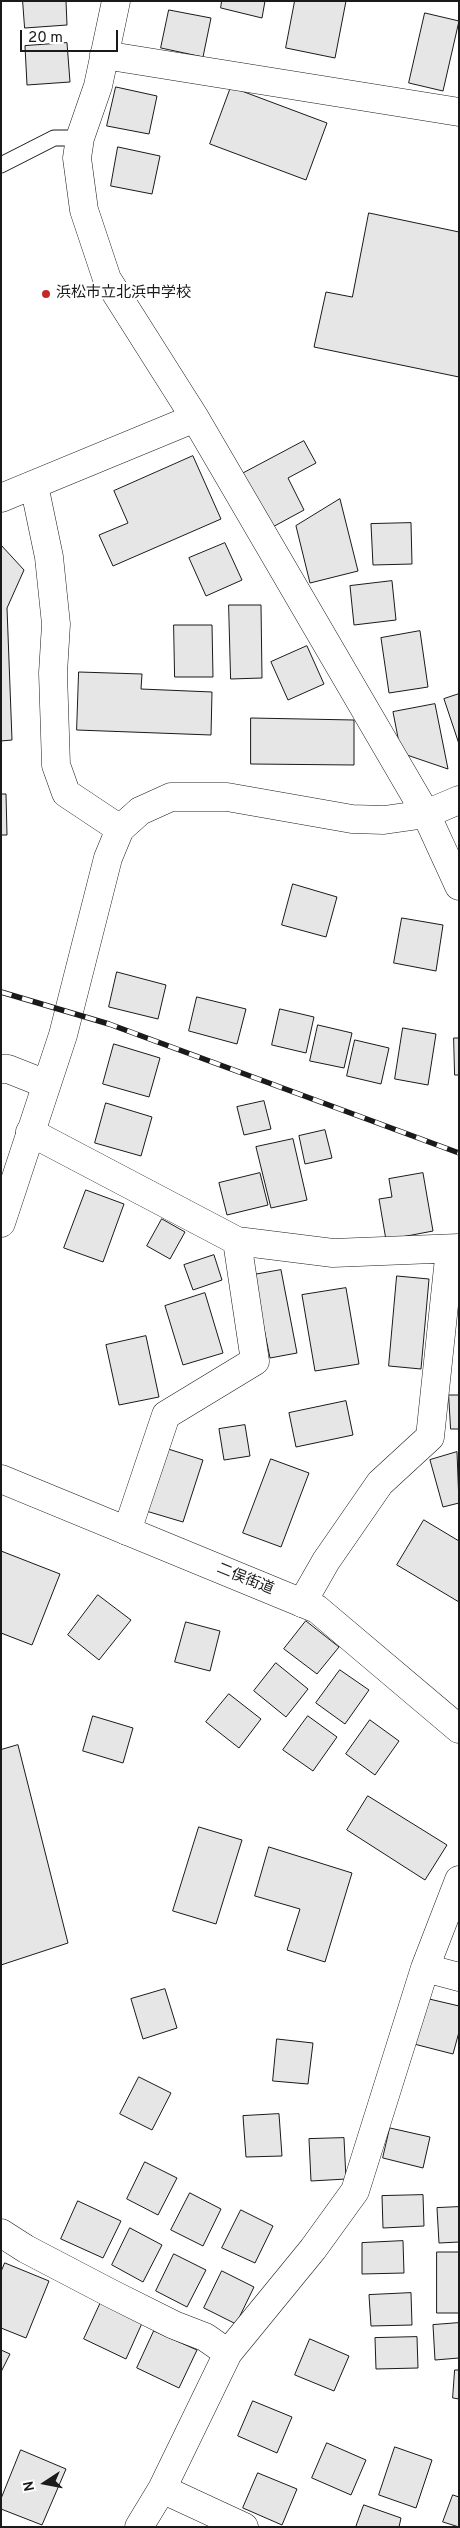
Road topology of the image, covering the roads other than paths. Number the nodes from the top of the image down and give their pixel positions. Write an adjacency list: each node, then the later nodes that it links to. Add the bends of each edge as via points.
1 (116, 1): 2 (street)
2 (104, 55): 3 (street); 4 (street, via 98,86)
3 (459, 112)
4 (80, 138): 5 (lane, via 54,138); 6 (street, via 77,158 84,210 107,279)
5 (1, 165)
6 (195, 418): 7 (street); 10 (street)
7 (34, 485): 8 (street); 11 (street, via 49,557 56,624 53,673 56,765 66,792)
8 (1, 498)
9 (459, 800): 10 (street)
10 (426, 814): 11 (street, via 384,820 352,818 227,797 171,797 140,811); 12 (street)
11 (120, 829): 14 (street, via 108,858)
12 (459, 886)
13 (1, 1069): 14 (street)
14 (46, 1084): 15 (street)
15 (30, 1132): 16 (street); 17 (street)
16 (1, 1223)
17 (237, 1241): 18 (street, via 334,1253); 20 (street, via 254,1361 166,1415)
18 (454, 1249): 21 (street, via 430,1437 380,1483 326,1561)
19 (1, 1479): 20 (street, 二俣街道)
20 (127, 1531): 21 (street, 二俣街道)
21 (302, 1603): 22 (street, 二俣街道, via 317,1609)
22 (459, 1729)
23 (459, 1880): 24 (street)
24 (425, 1968): 25 (street); 27 (street, via 355,2191 313,2249)
25 (459, 1977)
26 (1, 2233): 27 (street, via 112,2294 205,2337)
27 (228, 2353): 28 (street)
28 (162, 2488): 29 (street); 30 (street)
29 (139, 2527)
30 (244, 2527)

